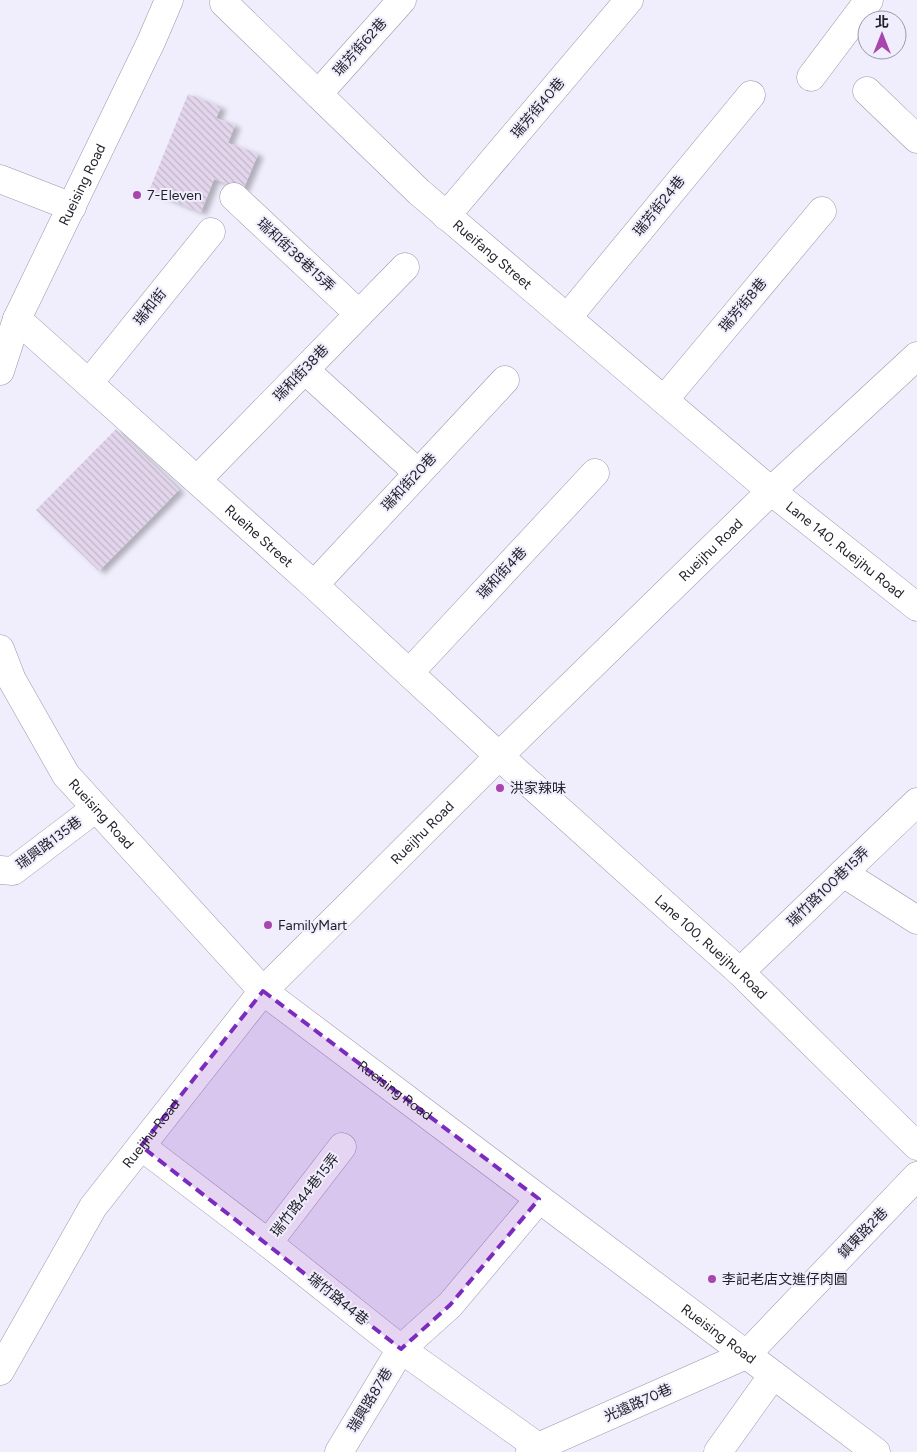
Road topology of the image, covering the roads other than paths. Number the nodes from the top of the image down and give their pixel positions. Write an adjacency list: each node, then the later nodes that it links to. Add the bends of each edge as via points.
1 (169, 0): 13 (street, Rueising Road)
2 (402, 0): 8 (street, 瑞芳街62巷)
3 (629, 0): 15 (street, 瑞芳街40巷)
4 (870, 0): 6 (street)
5 (224, 3): 8 (street, Rueifang Street)
6 (811, 77)
7 (867, 91): 10 (street)
8 (318, 94): 15 (street, Rueifang Street)
9 (751, 95): 20 (street, 瑞芳街24巷)
10 (917, 140)
11 (0, 179): 13 (street)
12 (234, 197): 18 (street, 瑞和街38巷15弄)
13 (72, 207): 19 (street, Rueising Road)
14 (822, 211): 26 (street, 瑞芳街8巷)
15 (446, 216): 20 (street, Rueifang Street)
16 (212, 232): 25 (street, 瑞和街)
17 (405, 267): 18 (street, 瑞和街38巷)
18 (359, 314): 22 (street, 瑞和街38巷)
19 (17, 318): 23 (street, Rueising Road); 25 (street, Rueihe Street)
20 (567, 318): 26 (street, Rueifang Street)
21 (917, 356): 30 (street, Rueijhu Road)
22 (305, 370): 27 (street); 29 (street, 瑞和街38巷)
23 (0, 371)
24 (504, 380): 27 (street, 瑞和街20巷)
25 (89, 383): 29 (street, Rueihe Street)
26 (664, 400): 30 (street, Rueifang Street)
27 (418, 474): 31 (street, 瑞和街20巷)
28 (595, 474): 34 (street, 瑞和街4巷)
29 (197, 480): 31 (street, Rueihe Street)
30 (771, 491): 32 (street, Lane 140, Rueijhu Road); 35 (street, Rueijhu Road)
31 (314, 584): 34 (street, Rueihe Street)
32 (917, 607)
33 (0, 649): 37 (street, Rueising Road, via 12,680 66,775)
34 (409, 673): 35 (street, Rueihe Street)
35 (499, 756): 41 (street, Lane 100, Rueijhu Road); 42 (street, Rueijhu Road)
36 (917, 802): 39 (street, 瑞竹路100巷15弄)
37 (96, 808): 38 (street, 瑞興路135巷, via 13,871); 42 (street, Rueising Road)
38 (0, 870)
39 (843, 873): 40 (street); 41 (street, 瑞竹路100巷15弄)
40 (917, 920)
41 (740, 972): 44 (street, Lane 100, Rueijhu Road)
42 (263, 991): 43 (street, Rueijhu Road); 47 (street, Rueising Road)
43 (141, 1146): 48 (street, 瑞竹路44巷); 51 (street, Rueijhu Road, via 93,1207)
44 (917, 1146)
45 (342, 1147): 48 (street, 瑞竹路44巷15弄)
46 (917, 1176): 50 (street, 鎮東路2巷)
47 (540, 1199): 49 (street, 瑞興路87巷, via 450,1304); 50 (street, Rueising Road)
48 (268, 1243): 49 (street, 瑞竹路44巷)
49 (401, 1349): 53 (street, 瑞竹路44巷); 54 (street, 瑞興路87巷)
50 (746, 1355): 52 (street, Rueising Road); 53 (street, 光遠路70巷)
51 (0, 1371)
52 (774, 1375): 55 (street); 56 (street, Rueising Road)
53 (534, 1450)
54 (339, 1452)
55 (718, 1452)
56 (876, 1452)

